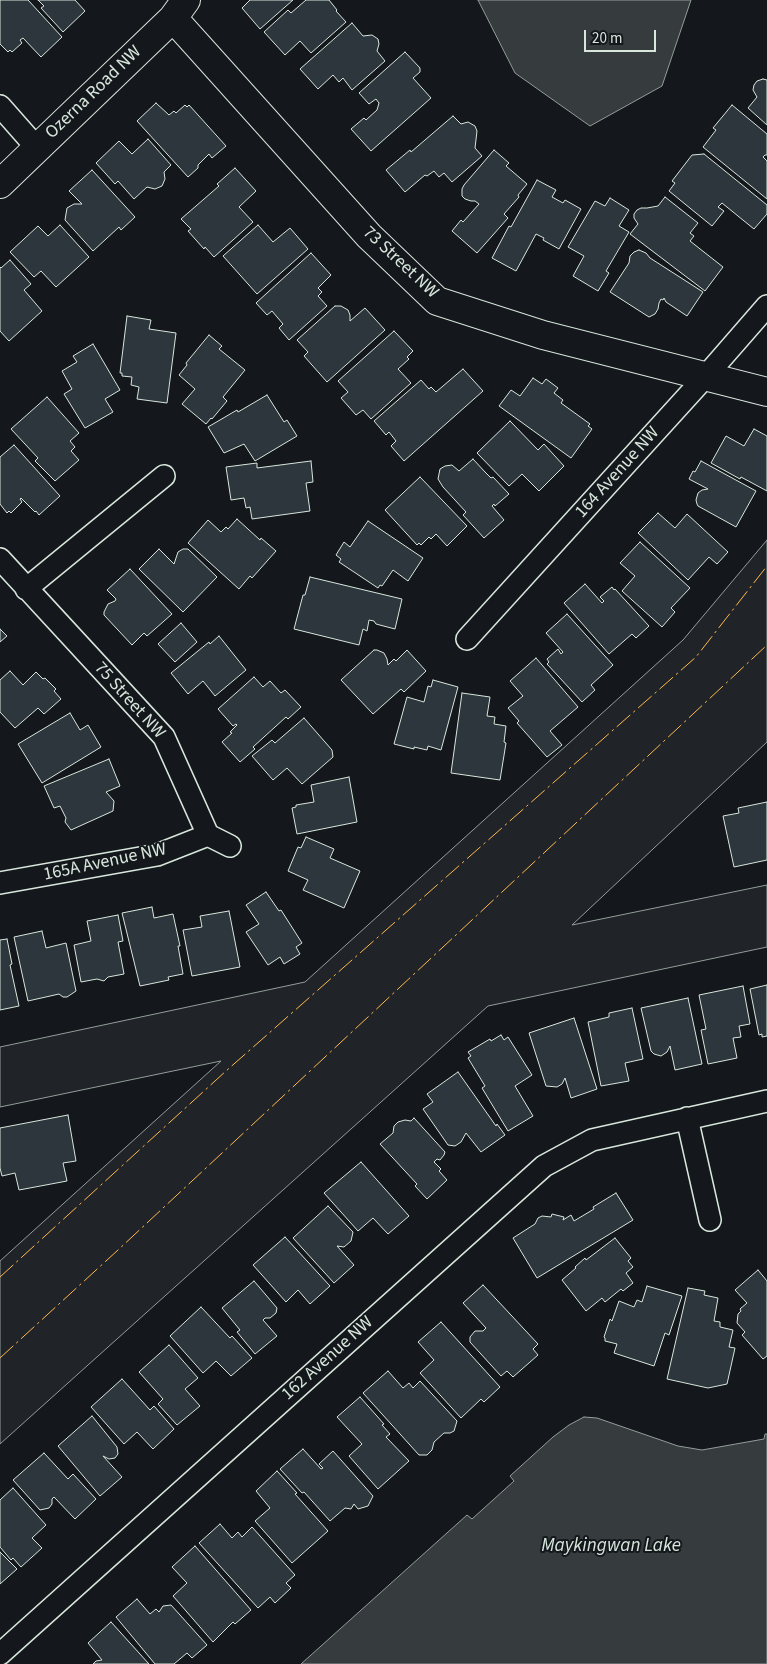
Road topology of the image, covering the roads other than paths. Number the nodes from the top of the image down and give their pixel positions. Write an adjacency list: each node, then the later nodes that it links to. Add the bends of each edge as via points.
1 (179, 9): 3 (street, Ozerna Road NW); 6 (street, 73 Street NW, via 369,236 437,301 543,336)
2 (0, 106): 3 (street)
3 (37, 148): 4 (street, Ozerna Road NW)
4 (0, 184)
5 (767, 306): 6 (street, 164 Avenue NW)
6 (706, 376): 7 (street, 73 Street NW); 11 (street, 164 Avenue NW)
7 (767, 392)
8 (164, 476): 10 (street)
9 (0, 559): 10 (street, 75 Street NW)
10 (26, 589): 12 (street, 75 Street NW, via 164,738)
11 (467, 639)
12 (208, 835): 13 (street); 14 (street, 165A Avenue NW, via 157,855)
13 (230, 846)
14 (0, 883)
15 (767, 1101): 16 (street, 162 Avenue NW)
16 (687, 1118): 17 (street); 18 (street, 162 Avenue NW, via 592,1140 544,1166)
17 (710, 1220)
18 (0, 1654)

